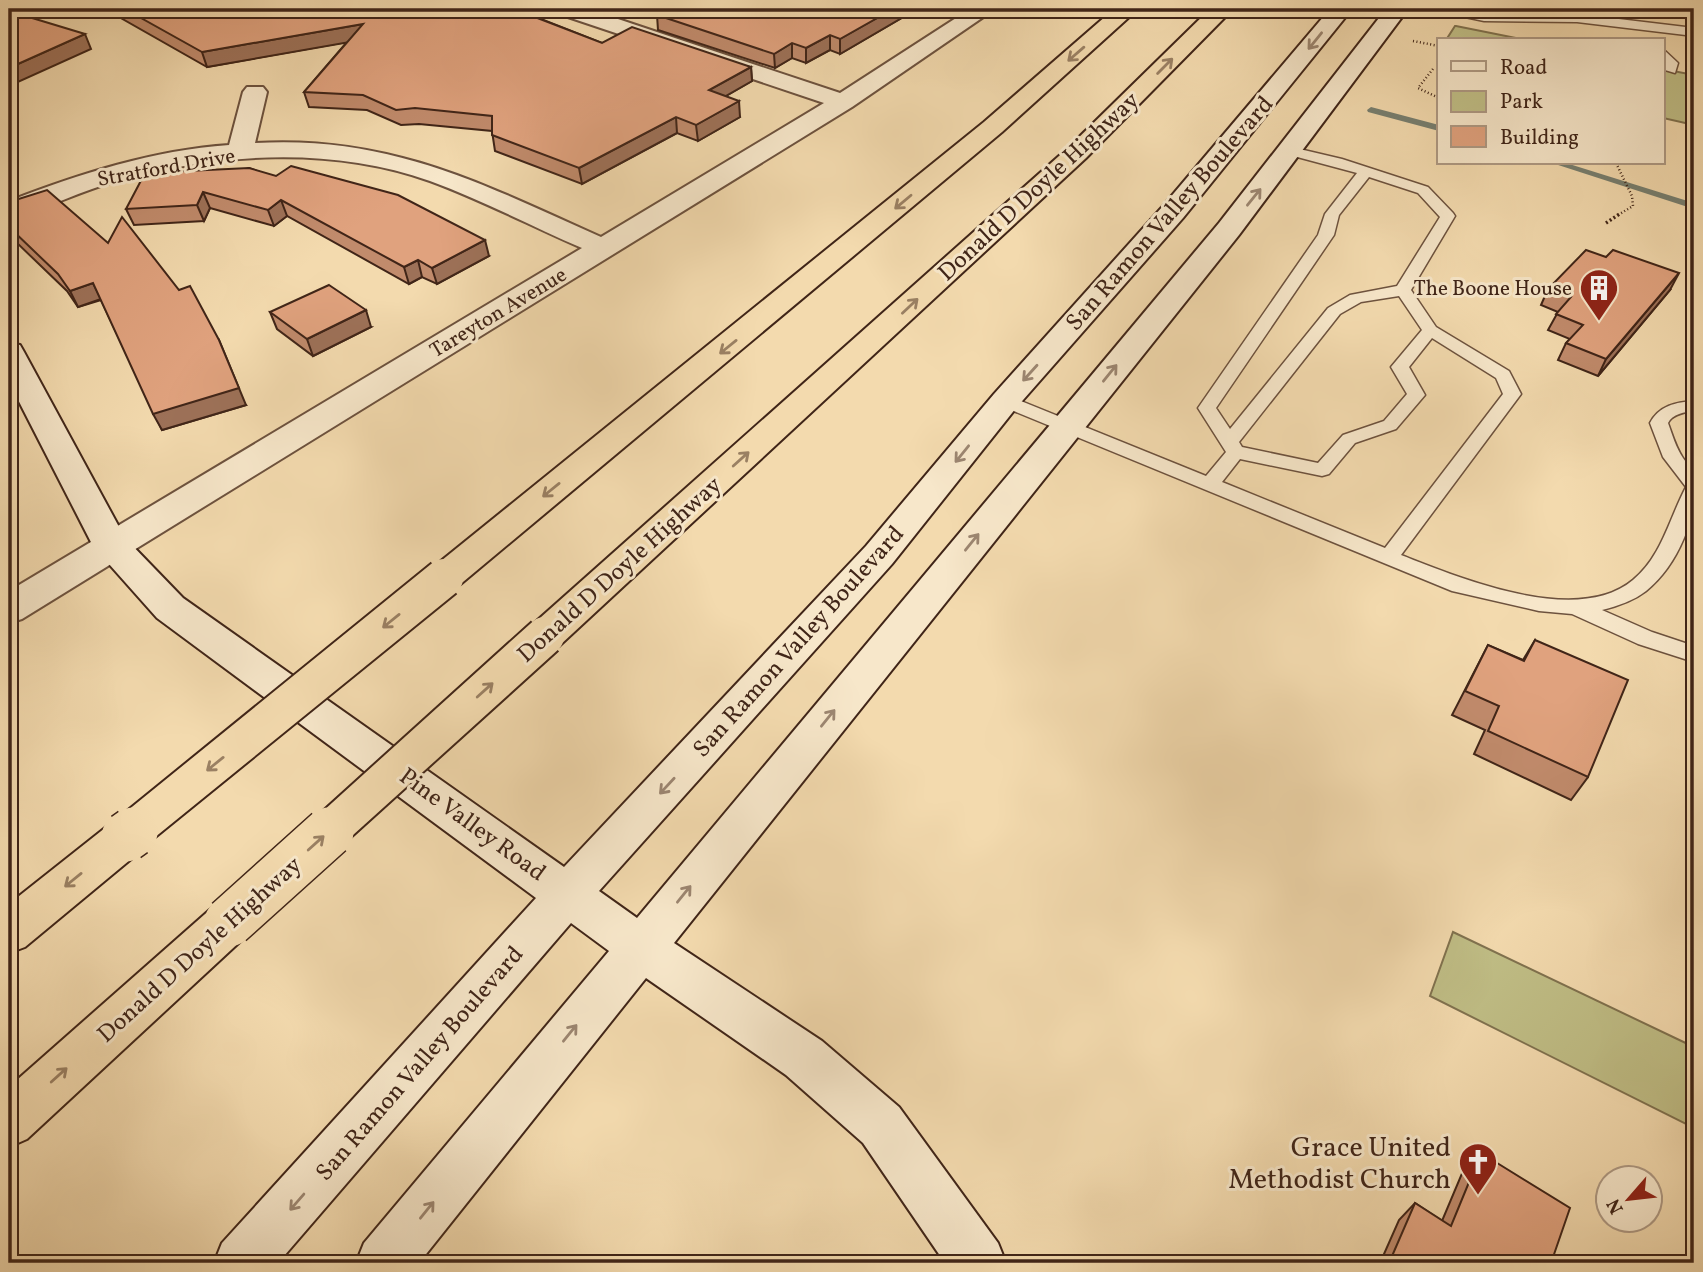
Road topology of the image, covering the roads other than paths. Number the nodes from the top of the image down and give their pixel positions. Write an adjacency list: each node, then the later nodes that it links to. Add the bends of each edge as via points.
1 (29, 9): 10 (street)
2 (567, 9): 11 (street)
3 (622, 9): 11 (street)
4 (984, 9): 18 (street, Tareyton Avenue)
5 (1127, 9): 40 (highway, one-way to 40, bridge, via 993,128)
6 (1222, 9): 42 (highway, Donald D Doyle Highway, one-way to 6, bridge, via 1077,153)
7 (1341, 9): 27 (street, San Ramon Valley Boulevard, one-way to 27, via 1173,212)
8 (1397, 9): 19 (street, San Ramon Valley Boulevard)
9 (1433, 9): 12 (lane, via 1485,18)
10 (9, 18)
11 (600, 20): 18 (street)
12 (1644, 24): 13 (lane); 14 (lane)
13 (1694, 32)
14 (1649, 38)
15 (1664, 54): 16 (lane, via 1672,62)
16 (1671, 70)
17 (255, 92): 20 (street)
18 (843, 102): 23 (street, Tareyton Avenue)
19 (1291, 151): 21 (lane); 29 (street, San Ramon Valley Boulevard, one-way to 19)
20 (240, 152): 22 (street, Stratford Drive, via 158,163 89,180); 23 (street, Stratford Drive, via 314,152 402,165 438,175)
21 (1366, 171): 24 (lane, via 1423,190 1448,216); 30 (lane, via 1332,214 1326,235 1207,408)
22 (9, 210)
23 (604, 248): 34 (street, Tareyton Avenue)
24 (1403, 290): 25 (lane); 30 (lane, via 1356,298 1334,311)
25 (1430, 330): 30 (lane, via 1400,367 1416,395 1390,425 1349,439 1322,470); 35 (lane, via 1503,375 1512,394)
26 (9, 352): 34 (street, Pine Valley Road)
27 (1005, 401): 29 (lane); 39 (street, San Ramon Valley Boulevard, one-way to 39, via 879,555)
28 (1694, 406): 32 (lane, via 1663,415 1659,423 1672,457)
29 (1067, 426): 31 (lane); 41 (street, San Ramon Valley Boulevard, one-way to 29)
30 (1233, 446): 31 (lane)
31 (1210, 484): 35 (lane)
32 (1694, 484)
33 (1694, 490): 37 (lane, via 1659,564 1632,592)
34 (111, 546): 36 (street, Tareyton Avenue); 39 (street, Pine Valley Road, via 170,608)
35 (1388, 558): 37 (lane, via 1459,586)
36 (9, 609)
37 (1580, 609): 38 (lane, via 1644,639)
38 (1694, 654)
39 (569, 893): 41 (street, Pine Valley Road); 43 (street, San Ramon Valley Boulevard, one-way to 43)
40 (9, 932)
41 (640, 947): 44 (street, San Ramon Valley Boulevard, one-way to 41); 45 (street, Pine Valley Road, via 804,1058 881,1125)
42 (9, 1121)
43 (242, 1263)
44 (384, 1263)
45 (978, 1263)

